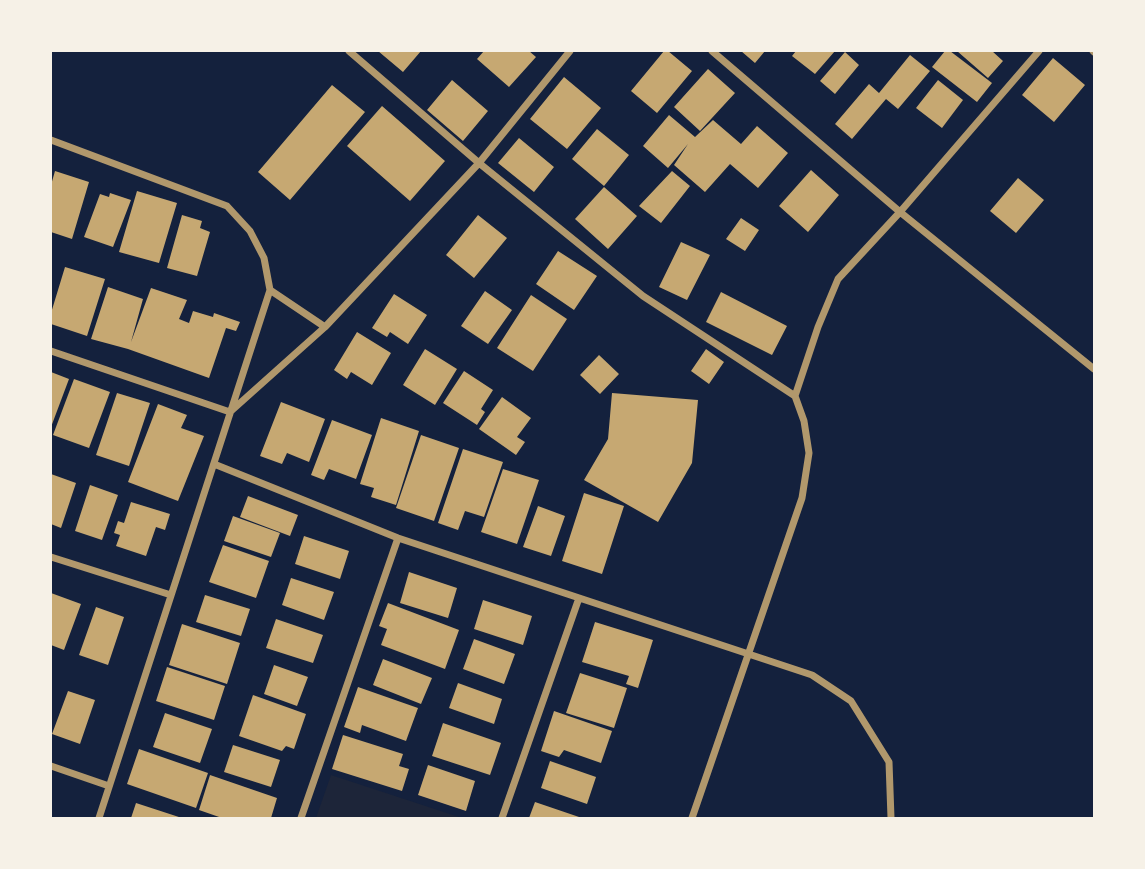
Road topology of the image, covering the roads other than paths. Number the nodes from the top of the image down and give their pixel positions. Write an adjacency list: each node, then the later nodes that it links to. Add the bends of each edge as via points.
1 (349, 51): 6 (street)
2 (570, 51): 6 (street)
3 (712, 51): 7 (street)
4 (1040, 51): 7 (street)
5 (51, 141): 8 (street, via 227,206 250,231 264,258)
6 (479, 163): 9 (street); 12 (street, via 643,296)
7 (900, 212): 11 (street); 12 (street, via 838,279)
8 (270, 290): 9 (street); 13 (street)
9 (325, 327): 13 (street)
10 (51, 351): 13 (street)
11 (1094, 369)
12 (795, 396): 19 (street, via 809,453 802,498)
13 (230, 412): 14 (street)
14 (214, 464): 15 (street); 17 (street)
15 (398, 538): 18 (street); 23 (street)
16 (51, 557): 17 (street)
17 (171, 596): 21 (street)
18 (579, 598): 19 (street); 24 (street)
19 (749, 653): 25 (street); 26 (street, via 813,675 851,701 889,762)
20 (51, 766): 21 (street)
21 (109, 786): 22 (street)
22 (99, 818)
23 (301, 818)
24 (502, 818)
25 (692, 818)
26 (891, 818)

